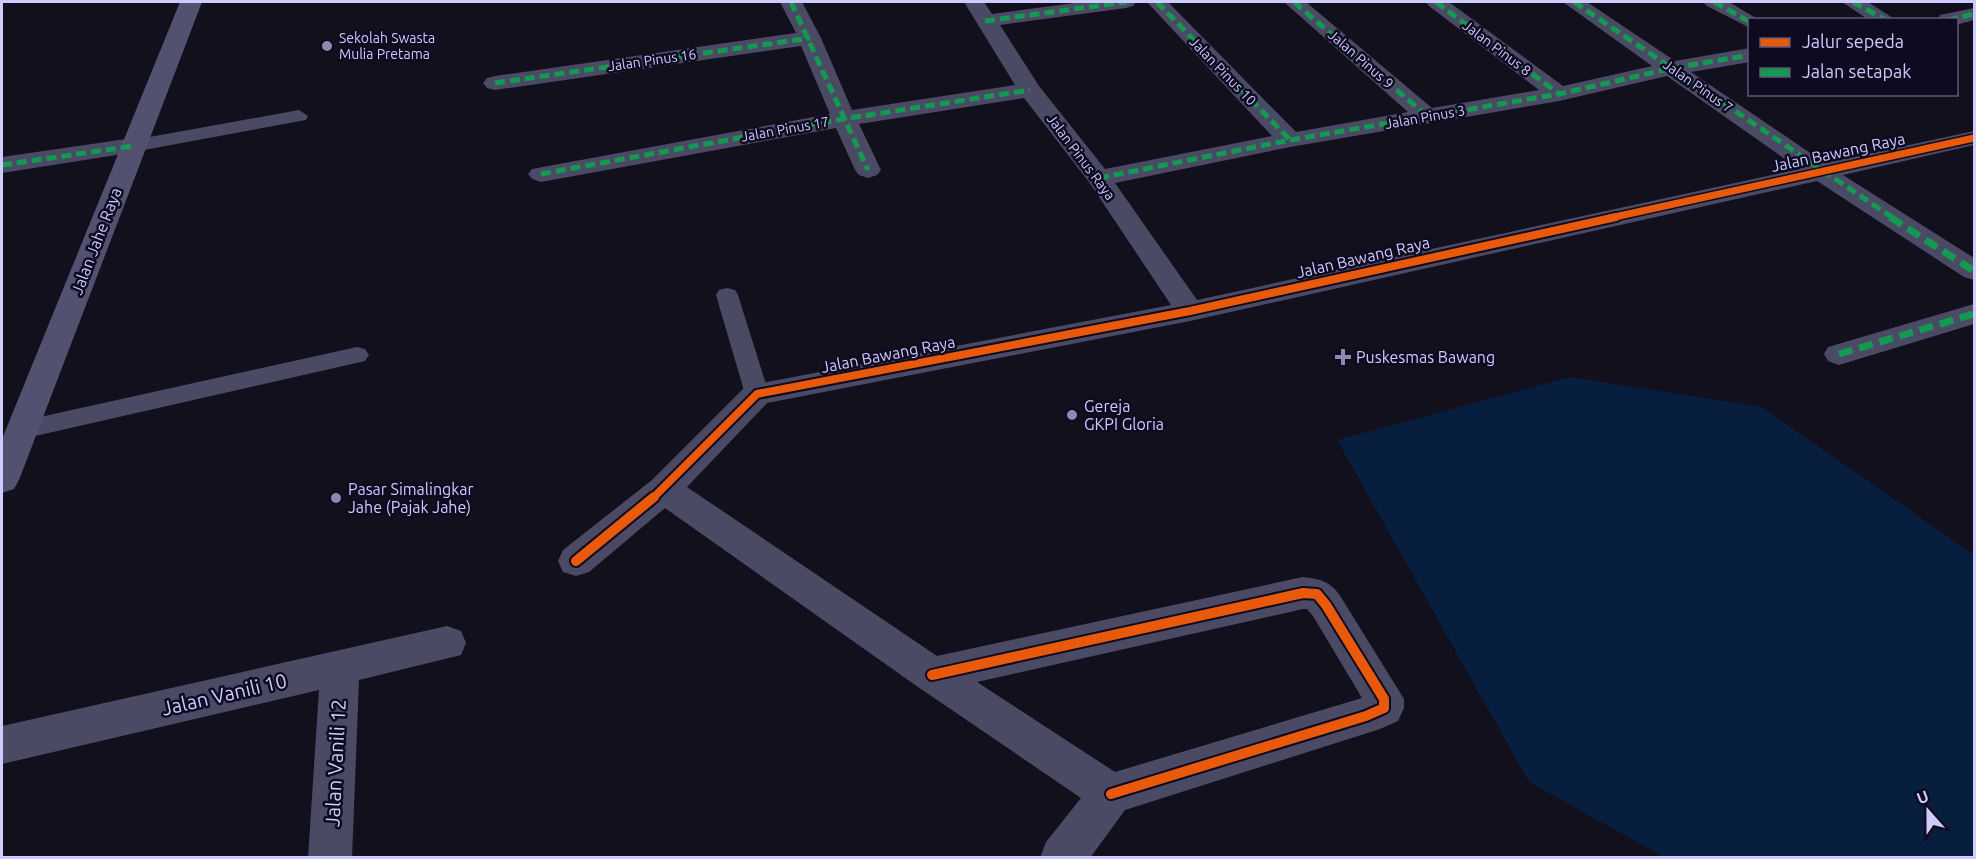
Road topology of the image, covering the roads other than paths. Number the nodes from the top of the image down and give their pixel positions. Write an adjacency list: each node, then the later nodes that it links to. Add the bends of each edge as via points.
1 (191, 2): 26 (street, Jalan Jahe Raya)
2 (791, 2): 15 (street)
3 (1126, 2): 10 (street)
4 (1157, 2): 25 (street, Jalan Pinus 10)
5 (1294, 2): 22 (street, Jalan Pinus 9)
6 (1436, 2): 20 (street, Jalan Pinus 8)
7 (1574, 2): 17 (street, Jalan Pinus 7)
8 (1714, 2): 14 (street)
9 (1853, 2): 12 (street)
10 (980, 11): 19 (street, Jalan Pinus Raya)
11 (1974, 14): 13 (street)
12 (1882, 18)
13 (1957, 18)
14 (1748, 21)
15 (810, 38): 18 (street, Jalan Pinus 16); 23 (street)
16 (1748, 55): 17 (street, Jalan Pinus 3)
17 (1673, 68): 20 (street, Jalan Pinus 3); 29 (street, Jalan Pinus 7)
18 (495, 83)
19 (1030, 90): 23 (street, Jalan Pinus 17); 31 (street, Jalan Pinus Raya)
20 (1558, 94): 22 (street, Jalan Pinus 3)
21 (299, 116): 26 (lane)
22 (1428, 117): 25 (street, Jalan Pinus 3)
23 (843, 119): 28 (street); 30 (street, Jalan Pinus 17)
24 (1974, 138): 29 (street, Jalan Bawang Raya)
25 (1290, 140): 31 (street, Jalan Pinus 3)
26 (133, 146): 27 (street); 39 (street, Jalan Jahe Raya)
27 (2, 165)
28 (868, 170)
29 (1821, 172): 32 (street, Jalan Pinus 7); 34 (street, Jalan Bawang Raya)
30 (541, 174)
31 (1100, 178): 34 (street, Jalan Pinus Raya)
32 (1974, 270)
33 (727, 295): 38 (lane)
34 (1190, 311): 38 (street, Jalan Bawang Raya)
35 (1974, 314): 36 (street)
36 (1839, 354)
37 (357, 355): 39 (lane)
38 (757, 394): 41 (street)
39 (22, 430): 40 (street, Jalan Jahe Raya)
40 (2, 480)
41 (664, 489): 42 (street); 45 (street)
42 (576, 561)
43 (447, 643): 44 (street, Jalan Vanili 10)
44 (340, 668): 46 (street, Jalan Vanili 10); 48 (street, Jalan Vanili 12)
45 (932, 675): 47 (street); 47 (street, via 1303,593 1317,594 1326,605 1384,699 1384,708 1366,716)
46 (2, 745)
47 (1111, 794): 49 (street)
48 (330, 858)
49 (1062, 858)

